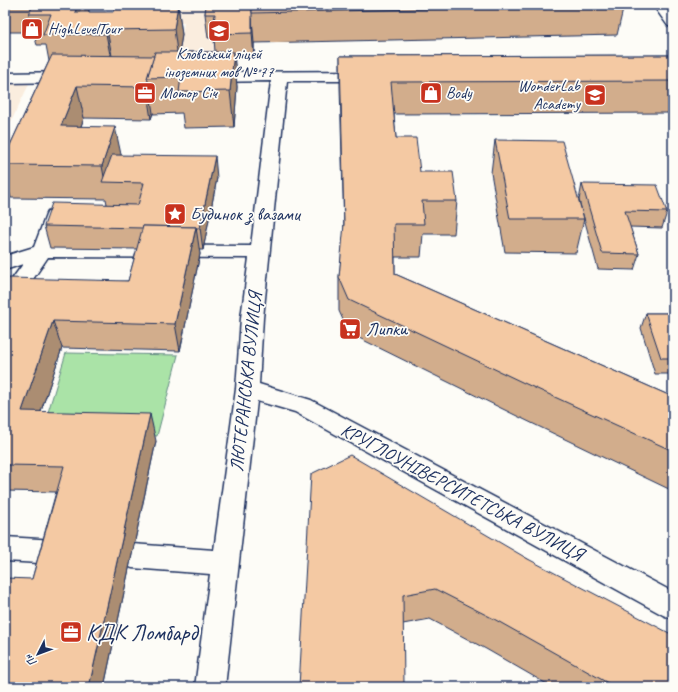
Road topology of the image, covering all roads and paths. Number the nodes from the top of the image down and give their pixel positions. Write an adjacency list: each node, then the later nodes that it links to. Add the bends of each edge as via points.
1 (660, 5): 2 (street)
2 (673, 23)
3 (280, 76): 4 (street); 6 (street); 10 (street, ЛЮТЕРАНСЬКА ВУЛИЦЯ)
4 (384, 76)
5 (84, 77): 7 (street)
6 (187, 77)
7 (5, 78)
8 (77, 215): 9 (street, via 55,215)
9 (42, 251): 10 (street); 11 (street); 12 (street)
10 (260, 252): 13 (street, ЛЮТЕРАНСЬКА ВУЛИЦЯ)
11 (5, 263)
12 (5, 305)
13 (247, 389): 17 (street, ЛЮТЕРАНСЬКА ВУЛИЦЯ); 18 (street, КРУГЛОУНІВЕРСИТЕТСЬКА ВУЛИЦЯ, via 303,406)
14 (5, 549): 15 (street)
15 (56, 552)
16 (132, 556): 17 (street)
17 (225, 563): 19 (street, ЛЮТЕРАНСЬКА ВУЛИЦЯ)
18 (673, 606)
19 (210, 687)

